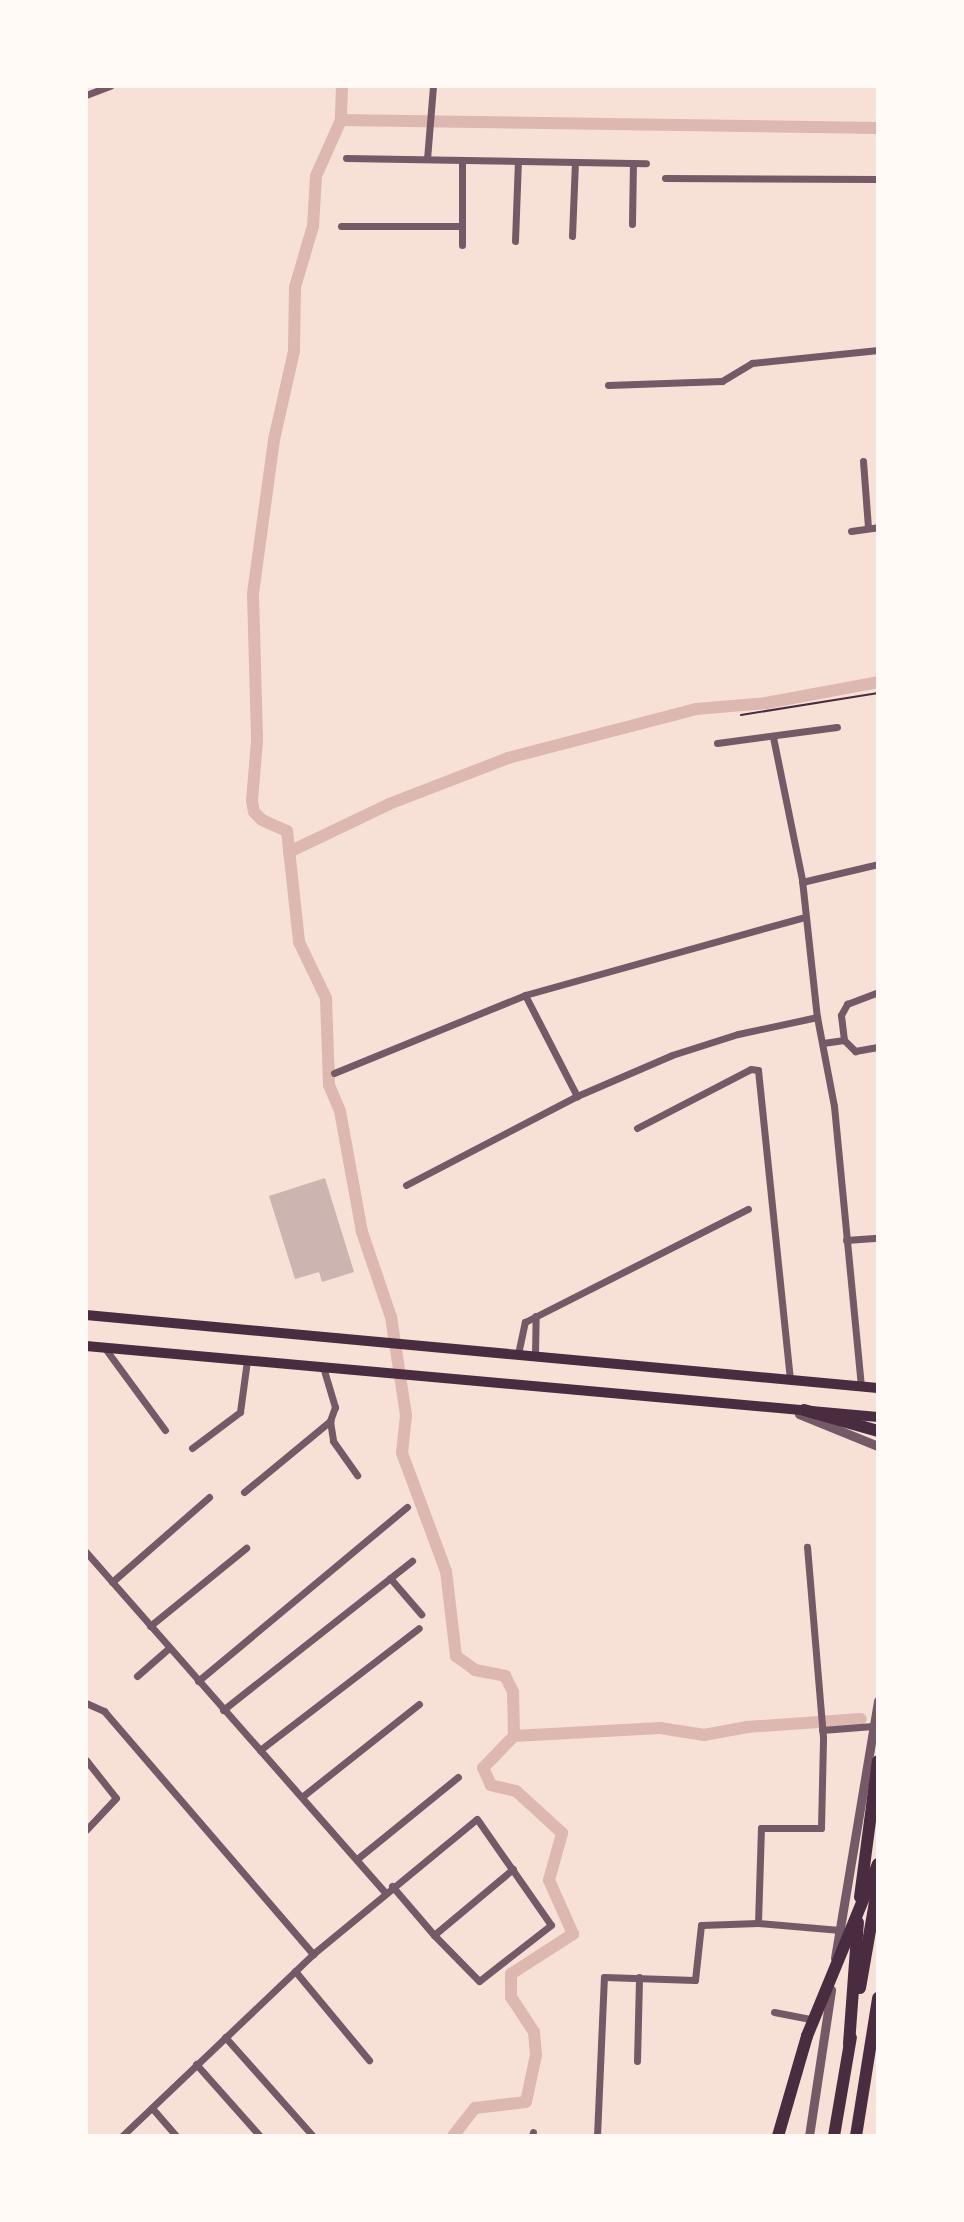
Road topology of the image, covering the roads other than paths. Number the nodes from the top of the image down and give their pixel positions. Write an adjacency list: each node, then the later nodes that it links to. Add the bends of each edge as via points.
1 (110, 86): 3 (street)
2 (433, 86): 5 (street)
3 (86, 94)
4 (346, 158): 5 (street)
5 (428, 159): 6 (street)
6 (462, 160): 7 (street); 15 (street)
7 (518, 161): 8 (street); 17 (street)
8 (575, 162): 9 (street); 16 (street)
9 (633, 163): 10 (street); 13 (street)
10 (646, 163)
11 (665, 178): 12 (street)
12 (878, 179)
13 (632, 224)
14 (341, 226): 15 (street)
15 (462, 226): 18 (street)
16 (572, 236)
17 (515, 241)
18 (462, 246)
19 (878, 350): 20 (street, via 752,363 722,381)
20 (608, 385)
21 (863, 461): 23 (street)
22 (878, 527): 23 (street)
23 (868, 528): 24 (street)
24 (851, 530)
25 (838, 727): 26 (street)
26 (773, 737): 27 (street); 29 (street)
27 (717, 743)
28 (878, 864): 29 (street)
29 (802, 882): 30 (street)
30 (804, 917): 32 (street); 33 (street)
31 (878, 992): 34 (street, via 844,1008)
32 (525, 995): 37 (street); 38 (street)
33 (817, 1017): 35 (street); 38 (street, via 691,1048)
34 (844, 1040): 35 (street); 36 (street, via 855,1051)
35 (823, 1044): 43 (street)
36 (878, 1047)
37 (334, 1073)
38 (577, 1096): 40 (street)
39 (637, 1128): 52 (street, via 751,1069 758,1070)
40 (407, 1185)
41 (748, 1209): 45 (street)
42 (878, 1238): 43 (street)
43 (846, 1240): 53 (street)
44 (86, 1315): 48 (main road)
45 (536, 1315): 48 (street, via 525,1322); 49 (street)
46 (86, 1346): 47 (main road)
47 (104, 1347): 50 (main road); 59 (street)
48 (518, 1354): 49 (main road)
49 (535, 1355): 52 (main road)
50 (247, 1360): 51 (main road); 62 (street, via 240,1412)
51 (323, 1367): 55 (main road); 58 (street, via 335,1407)
52 (790, 1379): 53 (main road)
53 (861, 1386): 54 (main road)
54 (878, 1388)
55 (781, 1408): 56 (main road); 61 (street)
56 (804, 1410): 57 (main road); 60 (highway)
57 (878, 1417)
58 (330, 1421): 63 (street, via 332,1441); 64 (street)
59 (165, 1430)
60 (878, 1431)
61 (878, 1446)
62 (192, 1448)
63 (356, 1475)
64 (244, 1492)
65 (209, 1497): 72 (street)
66 (407, 1507): 78 (street)
67 (807, 1546): 83 (street)
68 (246, 1548): 74 (street)
69 (86, 1552): 72 (street)
70 (412, 1561): 71 (street)
71 (390, 1578): 73 (street); 82 (street)
72 (112, 1582): 74 (street)
73 (421, 1615)
74 (150, 1626): 76 (street)
75 (419, 1628): 85 (street)
76 (169, 1648): 77 (street); 78 (street)
77 (137, 1676)
78 (198, 1681): 82 (street)
79 (878, 1701): 84 (street)
80 (86, 1703): 100 (street, via 104,1711)
81 (419, 1704): 89 (street)
82 (223, 1710): 85 (street)
83 (820, 1725): 84 (street); 97 (street, via 821,1828 761,1828)
84 (873, 1726): 98 (street)
85 (260, 1750): 89 (street)
86 (86, 1760): 90 (street, via 116,1798)
87 (878, 1761): 107 (highway, via 859,1906)
88 (458, 1777): 91 (street)
89 (303, 1796): 91 (street)
90 (86, 1830)
91 (357, 1859): 96 (street)
92 (878, 1864): 117 (highway, via 807,2036)
93 (513, 1869): 95 (street, via 477,1819); 99 (street); 99 (street, via 550,1921 549,1928 479,1981)
94 (878, 1885): 107 (highway)
95 (392, 1886): 96 (street); 99 (street)
96 (385, 1892): 100 (street)
97 (758, 1923): 98 (street); 102 (street, via 701,1925 695,1980)
98 (840, 1930): 105 (street)
99 (434, 1935)
100 (313, 1954): 101 (street)
101 (295, 1971): 106 (street); 108 (street)
102 (639, 1977): 109 (street); 116 (street, via 604,1977 600,1985)
103 (878, 2002): 120 (highway)
104 (774, 2012): 105 (street)
105 (825, 2023): 118 (street)
106 (225, 2037): 110 (street); 115 (street)
107 (849, 2044): 119 (highway)
108 (369, 2060)
109 (637, 2061)
110 (196, 2064): 111 (street); 114 (street)
111 (152, 2108): 112 (street); 113 (street)
112 (122, 2136)
113 (176, 2136)
114 (260, 2136)
115 (313, 2136)
116 (597, 2136)
117 (778, 2136)
118 (809, 2136)
119 (834, 2136)
120 (856, 2136)

